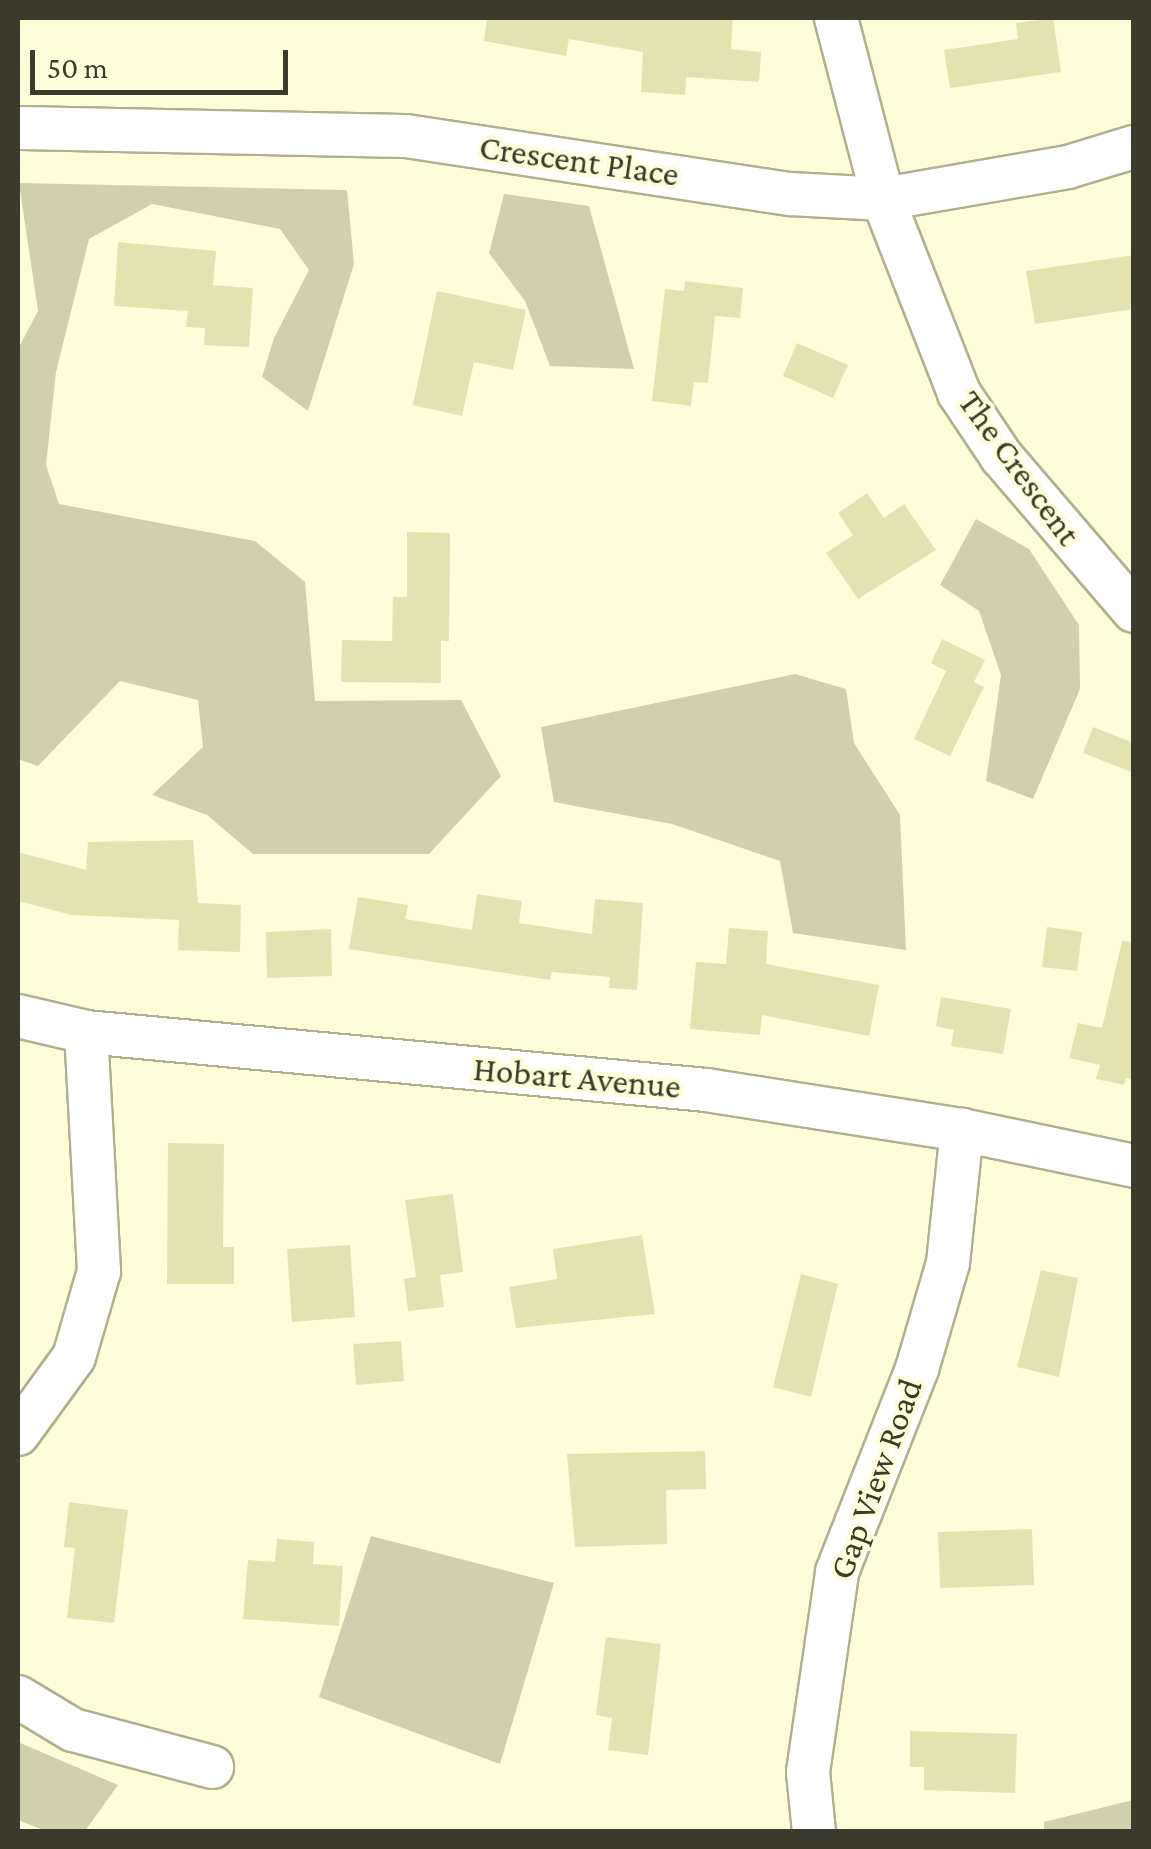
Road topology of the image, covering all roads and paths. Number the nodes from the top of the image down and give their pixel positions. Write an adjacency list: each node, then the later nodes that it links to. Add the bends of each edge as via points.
1 (836, 18): 4 (street, The Crescent)
2 (18, 128): 4 (street, Crescent Place, via 406,136 791,194)
3 (1134, 148): 4 (street, Crescent Place, via 1068,168)
4 (883, 199): 5 (street, The Crescent, via 960,393 1001,456)
5 (1134, 611)
6 (18, 1016): 7 (street, Hobart Avenue)
7 (86, 1032): 8 (street, Hobart Avenue, via 706,1090); 10 (street, via 99,1271 74,1357)
8 (962, 1130): 9 (street, Hobart Avenue); 13 (street, Gap View Road, via 948,1262 916,1369 837,1572 808,1772)
9 (1134, 1166)
10 (18, 1434)
11 (18, 1696): 12 (street, via 73,1730)
12 (212, 1766)
13 (814, 1832)

